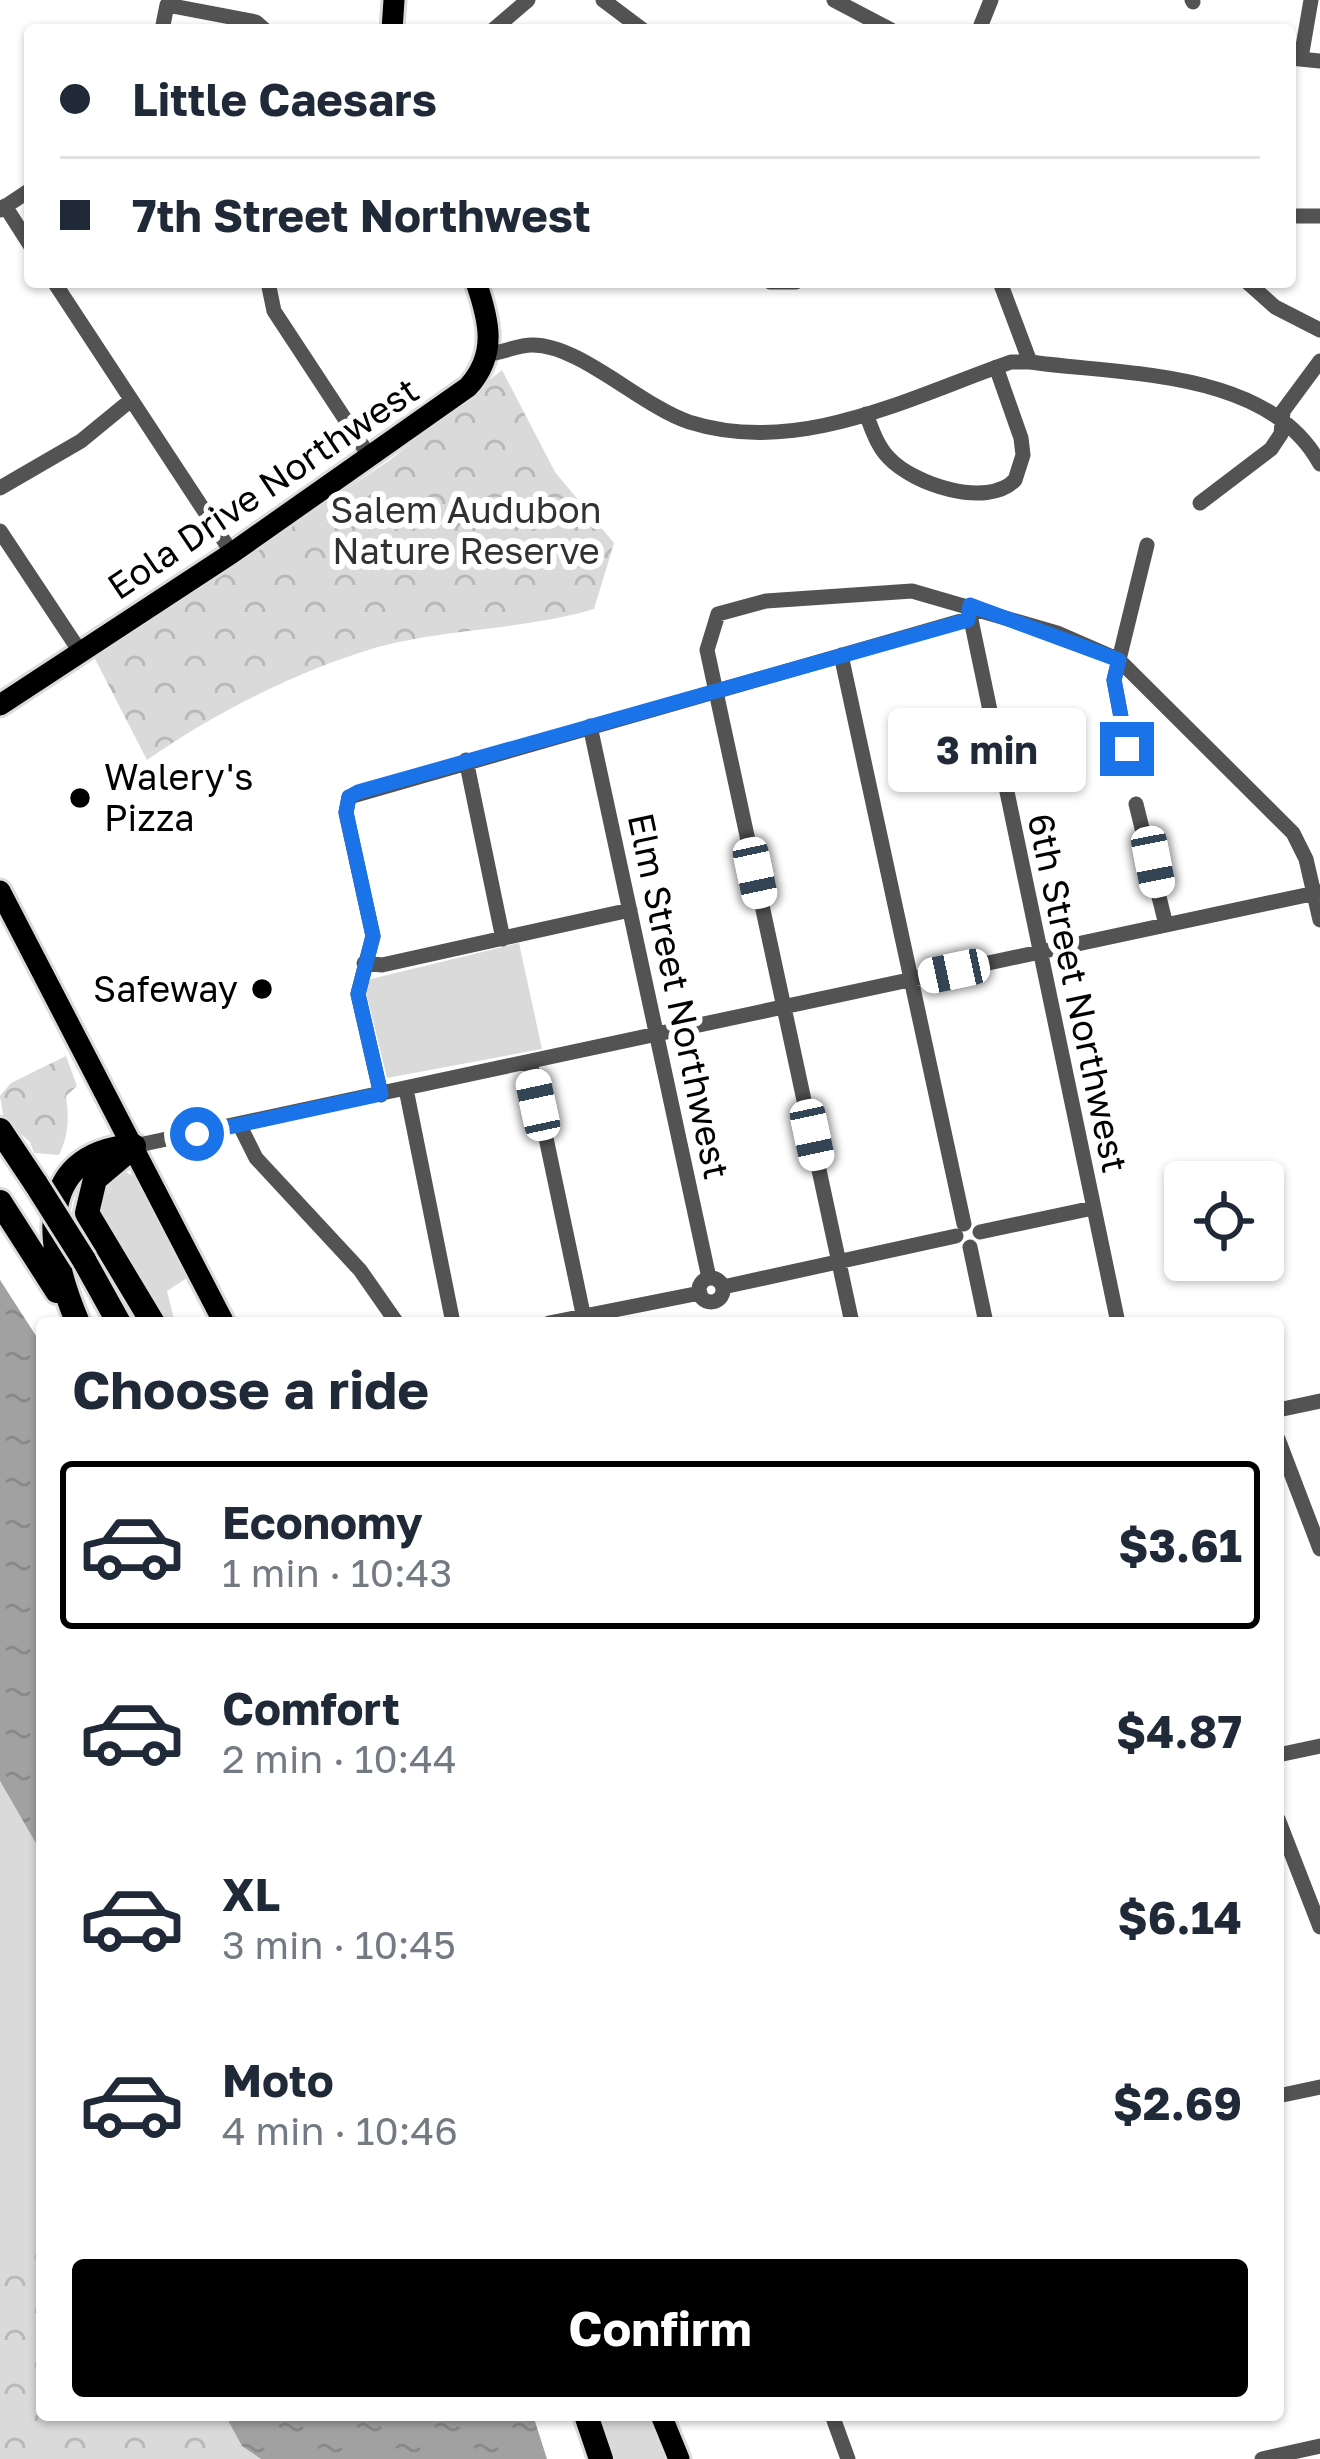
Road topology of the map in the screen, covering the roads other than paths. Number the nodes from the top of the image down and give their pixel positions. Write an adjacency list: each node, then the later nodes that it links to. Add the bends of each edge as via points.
1 (528, 0): 7 (street)
2 (603, 0): 8 (street)
3 (834, 0): 9 (street)
4 (1311, 0): 10 (street)
5 (163, 24): 6 (street, via 167,5)
6 (258, 24)
7 (500, 24)
8 (635, 24)
9 (880, 24)
10 (1296, 58): 11 (street)
11 (1320, 62)
12 (2, 208): 13 (street)
13 (24, 237)
14 (58, 288): 24 (street)
15 (269, 288): 27 (street, via 274,311)
16 (478, 288): 20 (main road)
17 (1002, 288): 22 (street)
18 (1254, 288): 19 (street)
19 (1320, 330)
20 (488, 354): 25 (street, via 547,346 661,411 718,429 805,430); 27 (main road, Eola Drive Northwest, via 468,387)
21 (1320, 361): 26 (street)
22 (1030, 362): 23 (street); 26 (street, via 1213,388)
23 (996, 368): 25 (street); 25 (street, via 1023,455 1015,480 997,492 915,477 888,458)
24 (131, 400): 29 (street, via 81,441); 33 (street)
25 (866, 414)
26 (1281, 421): 28 (street); 30 (street, via 1271,449)
27 (370, 457): 33 (main road, Eola Drive Northwest)
28 (1320, 464)
29 (0, 488)
30 (1200, 503)
31 (0, 531): 35 (street)
32 (1147, 545): 37 (street)
33 (232, 554): 35 (main road, Eola Drive Northwest)
34 (969, 612): 36 (street); 37 (street); 38 (street, via 892,590 727,608 706,640); 52 (street, 6th Street Northwest)
35 (81, 652): 39 (main road, Eola Drive Northwest)
36 (841, 655): 38 (street); 54 (street)
37 (1119, 660): 41 (street, via 1114,680); 44 (street)
38 (716, 692): 40 (street); 55 (street)
39 (1, 703)
40 (590, 726): 42 (street); 48 (street, Elm Street Northwest)
41 (1127, 749)
42 (466, 760): 51 (street); 53 (street, via 349,797 373,936)
43 (1136, 804): 50 (street)
44 (1302, 846): 45 (street); 47 (street)
45 (1320, 859)
46 (0, 891): 62 (main road)
47 (1317, 892): 49 (street); 50 (street)
48 (630, 910): 51 (street); 56 (street, Elm Street Northwest)
49 (1320, 920)
50 (1166, 925): 52 (street)
51 (503, 938): 53 (street)
52 (1039, 953): 54 (street); 64 (street, 6th Street Northwest)
53 (364, 963): 59 (street, via 358,994)
54 (911, 980): 55 (street); 65 (street)
55 (785, 1009): 56 (street); 66 (street)
56 (656, 1036): 57 (street); 67 (street, Elm Street Northwest)
57 (530, 1062): 58 (street); 75 (street)
58 (406, 1089): 59 (street); 74 (street)
59 (381, 1094): 60 (street)
60 (239, 1126): 62 (street); 73 (street, via 256,1158)
61 (0, 1130): 70 (highway, bridge)
62 (134, 1146): 69 (highway, via 102,1149 57,1200 55,1256); 71 (highway, via 95,1180 87,1213); 72 (main road)
63 (0, 1202): 68 (highway)
64 (1093, 1208): 65 (street); 80 (street, 6th Street Northwest)
65 (968, 1235): 66 (street); 79 (street)
66 (839, 1262): 67 (street); 78 (street)
67 (712, 1290): 76 (street); 77 (street, Elm Street Northwest)
68 (74, 1317)
69 (76, 1317)
70 (116, 1317)
71 (149, 1317)
72 (221, 1317)
73 (393, 1317)
74 (452, 1317)
75 (584, 1317)
76 (593, 1317)
77 (719, 1317)
78 (851, 1317)
79 (985, 1317)
80 (1117, 1317)
81 (1320, 1401): 82 (street)
82 (1284, 1408)
83 (1284, 1455): 84 (street)
84 (1320, 1549)
85 (1320, 1746): 86 (street)
86 (1284, 1754)
87 (1284, 1834): 88 (street)
88 (1320, 1927)
89 (1320, 2086): 90 (street)
90 (1284, 2095)
91 (571, 2421): 96 (highway)
92 (588, 2421): 97 (highway)
93 (663, 2421): 98 (main road)
94 (834, 2421): 99 (street)
95 (1320, 2446): 100 (street)
96 (584, 2459)
97 (601, 2459)
98 (679, 2459)
99 (848, 2459)
100 (1262, 2459)

